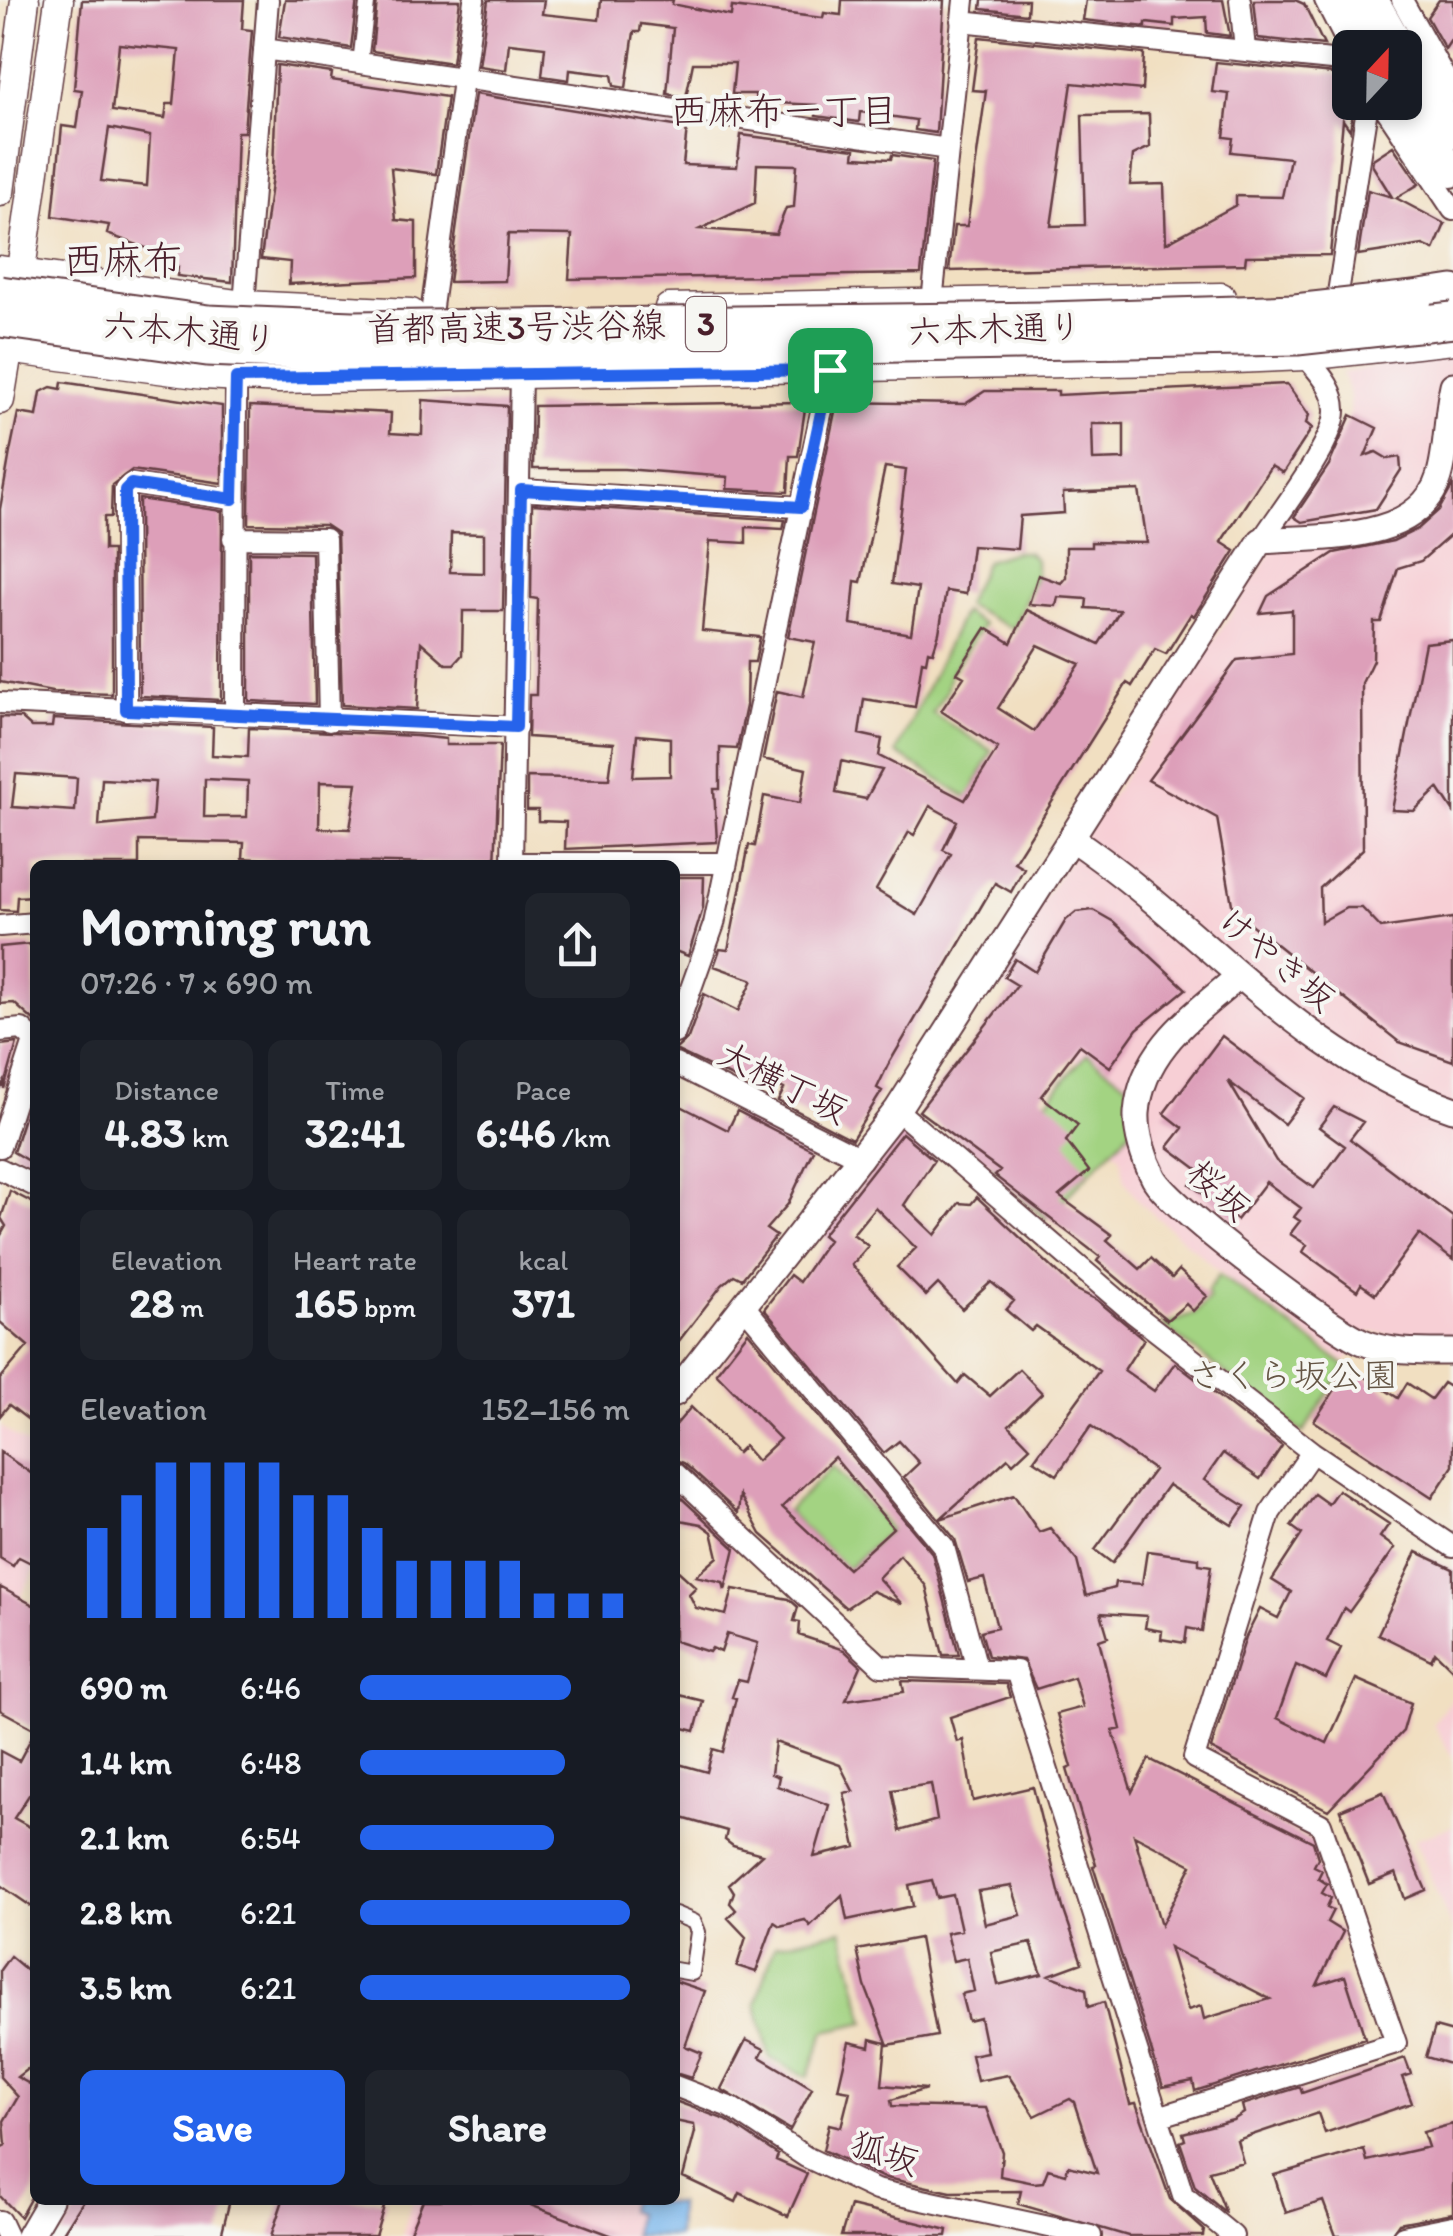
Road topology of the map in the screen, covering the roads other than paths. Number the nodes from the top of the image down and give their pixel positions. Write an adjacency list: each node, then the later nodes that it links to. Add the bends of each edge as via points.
1 (25, 0): 30 (main road)
2 (59, 0): 35 (main road)
3 (268, 0): 15 (street)
4 (474, 0): 21 (street)
5 (1240, 0): 16 (street)
6 (1325, 0): 12 (street)
7 (1348, 0): 13 (main road)
8 (1373, 0): 14 (main road)
9 (1402, 0): 20 (street)
10 (367, 4): 19 (street)
11 (962, 10): 16 (street); 28 (street)
12 (1340, 30)
13 (1364, 30)
14 (1390, 30)
15 (264, 49): 19 (street); 34 (street)
16 (1244, 49): 18 (street)
17 (1453, 50): 20 (street)
18 (1332, 60)
19 (360, 63): 21 (street)
20 (1440, 70): 23 (street)
21 (462, 78): 28 (street); 37 (street)
22 (1422, 83): 27 (main road)
23 (1453, 92)
24 (1365, 120): 32 (street)
25 (1395, 120): 29 (street)
26 (1416, 120): 29 (main road)
27 (1453, 133)
28 (948, 149): 33 (street)
29 (1450, 191)
30 (0, 192)
31 (1452, 287): 32 (main road, 六本木通り); 35 (highway, 首都高速3号渋谷線 / 3, bridge, via 1276,312 353,329); 36 (main road, via 1301,324 770,337)
32 (1338, 293): 33 (main road, 六本木通り)
33 (932, 302): 36 (main road, 六本木通り)
34 (244, 305): 35 (main road, 六本木通り); 37 (main road, 六本木通り)
35 (5, 308): 39 (highway, 首都高速3号渋谷線 / 3, bridge, via 207,348 352,354 1278,338); 43 (main road, 六本木通り); 43 (main road, via 85,326 118,352); 49 (main road)
36 (572, 312): 37 (main road, 六本木通り)
37 (431, 314): 38 (main road)
38 (279, 320)
39 (1453, 320)
40 (1453, 340): 41 (main road, 六本木通り)
41 (1305, 356): 44 (main road, 六本木通り); 54 (street, via 1329,386 1336,414)
42 (280, 362): 45 (main road)
43 (161, 370): 47 (main road, 六本木通り)
44 (830, 370): 46 (main road, 六本木通り); 52 (street)
45 (470, 374): 46 (main road, 六本木通り); 47 (main road, 六本木通り)
46 (520, 374): 50 (street)
47 (236, 378): 51 (street)
48 (1452, 387): 54 (street, via 1440,476 1400,523)
49 (0, 400)
50 (521, 490): 52 (street); 59 (street)
51 (233, 499): 53 (street); 56 (street, via 131,484 125,490)
52 (801, 507): 63 (street)
53 (233, 538): 57 (street); 58 (street, via 324,539)
54 (1261, 541): 60 (street)
55 (0, 703): 56 (street)
56 (126, 710): 57 (street)
57 (234, 715): 58 (street)
58 (329, 722): 59 (street)
59 (516, 727): 61 (street)
60 (1070, 838): 66 (street, けやき坂, via 1177,916); 73 (street)
61 (512, 860)
62 (680, 863): 63 (street)
63 (727, 863): 67 (street, via 714,924)
64 (30, 923): 65 (street)
65 (0, 926)
66 (1238, 977): 72 (street, けやき坂, via 1359,1066); 79 (street, 桜坂, via 1174,1033 1149,1067 1138,1134 1155,1179 1253,1266 1362,1342)
67 (680, 1019)
68 (0, 1032): 69 (street, via 22,1029)
69 (30, 1037)
70 (30, 1053): 74 (street)
71 (680, 1067): 75 (street, 大横丁坂)
72 (1453, 1109)
73 (897, 1110): 75 (street); 81 (street, via 1132,1312)
74 (0, 1147)
75 (862, 1159): 78 (street)
76 (0, 1170): 77 (street)
77 (30, 1184)
78 (745, 1307): 80 (street); 84 (street, via 944,1547)
79 (1453, 1352)
80 (680, 1387)
81 (1312, 1452): 83 (street); 88 (street, via 1270,1513 1194,1758 1321,1824 1396,2043)
82 (680, 1478): 84 (street, via 881,1666)
83 (1453, 1547)
84 (978, 1668): 88 (street, via 1016,1671)
85 (680, 1916): 86 (street, via 698,1932 692,1974)
86 (680, 1971)
87 (680, 2088): 94 (street, 狐坂, via 732,2108 806,2157 876,2190)
88 (1158, 2117): 95 (street, via 1182,2195)
89 (47, 2205): 93 (street)
90 (0, 2221): 92 (street)
91 (1453, 2226): 96 (street)
92 (8, 2236)
93 (29, 2236)
94 (1091, 2236)
95 (1233, 2236)
96 (1402, 2236)

